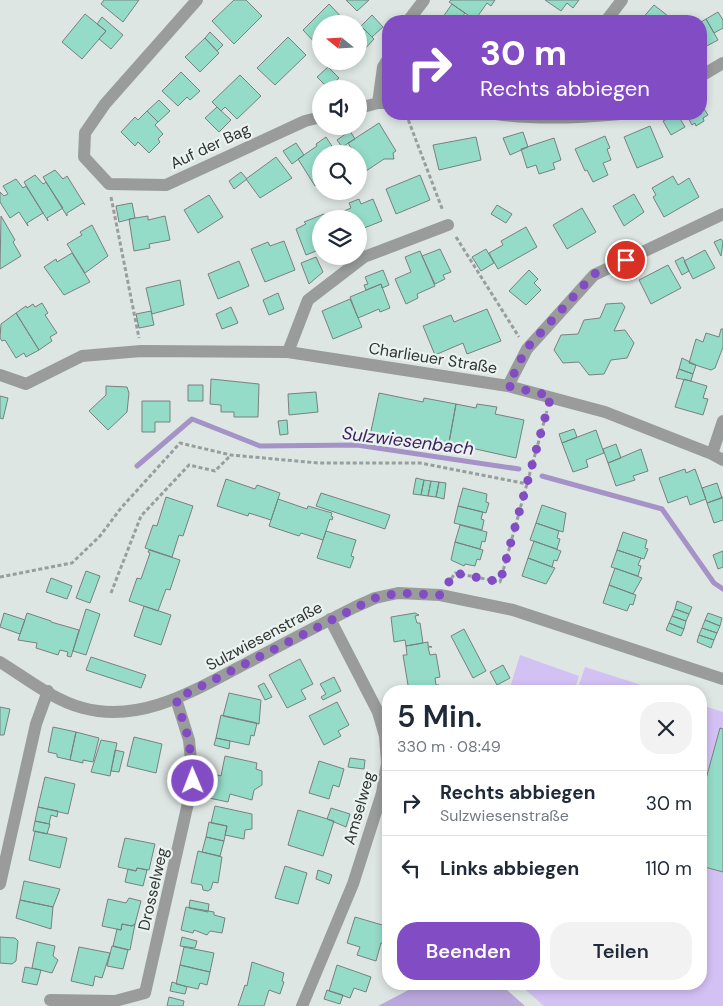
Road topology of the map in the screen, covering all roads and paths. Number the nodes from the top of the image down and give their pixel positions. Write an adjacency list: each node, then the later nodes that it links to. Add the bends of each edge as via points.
1 (196, 0): 12 (street, via 105,104 85,133 84,157)
2 (424, 0): 4 (street)
3 (622, 0): 5 (street)
4 (413, 15)
5 (611, 15)
6 (723, 63): 7 (street)
7 (707, 72)
8 (382, 103): 9 (street)
9 (367, 106)
10 (312, 119): 12 (street, Auf der Bag, via 166,185)
11 (408, 120): 14 (path)
12 (109, 184): 16 (path)
13 (723, 214): 15 (street, via 594,274)
14 (448, 224): 15 (path); 17 (street, via 364,257 308,300)
15 (526, 349): 19 (street)
16 (142, 351): 17 (street, Charlieuer Straße); 18 (street, Charlieuer Straße, via 82,356 26,384)
17 (288, 352): 19 (street, Charlieuer Straße)
18 (0, 375)
19 (508, 386): 20 (street, Charlieuer Straße)
20 (551, 396): 23 (street, Charlieuer Straße, via 605,412); 24 (path)
21 (723, 420): 23 (street, Charlieuer Straße)
22 (231, 455): 24 (path, via 318,463 420,463); 25 (path, via 180,443 100,536 72,563); 26 (path, via 216,470 189,465 142,516)
23 (718, 457)
24 (528, 484): 27 (path, via 500,582 455,573)
25 (0, 577)
26 (111, 593)
27 (440, 595): 28 (street, Sulzwiesenstraße, via 398,593 375,598); 30 (street, Sulzwiesenstraße, via 512,610)
28 (330, 619): 32 (street, Sulzwiesenstraße); 33 (street, Amselweg)
29 (0, 662): 31 (street, Sulzwiesenstraße)
30 (723, 679)
31 (48, 691): 32 (street, Sulzwiesenstraße, via 82,708 114,712 155,706); 35 (street, via 36,724)
32 (176, 699): 36 (street, Drosselweg, via 189,740 193,781 145,994 115,1001)
33 (382, 726)
34 (382, 792): 37 (street, Amselweg, via 353,884)
35 (0, 884)
36 (50, 1000)
37 (302, 1006)

